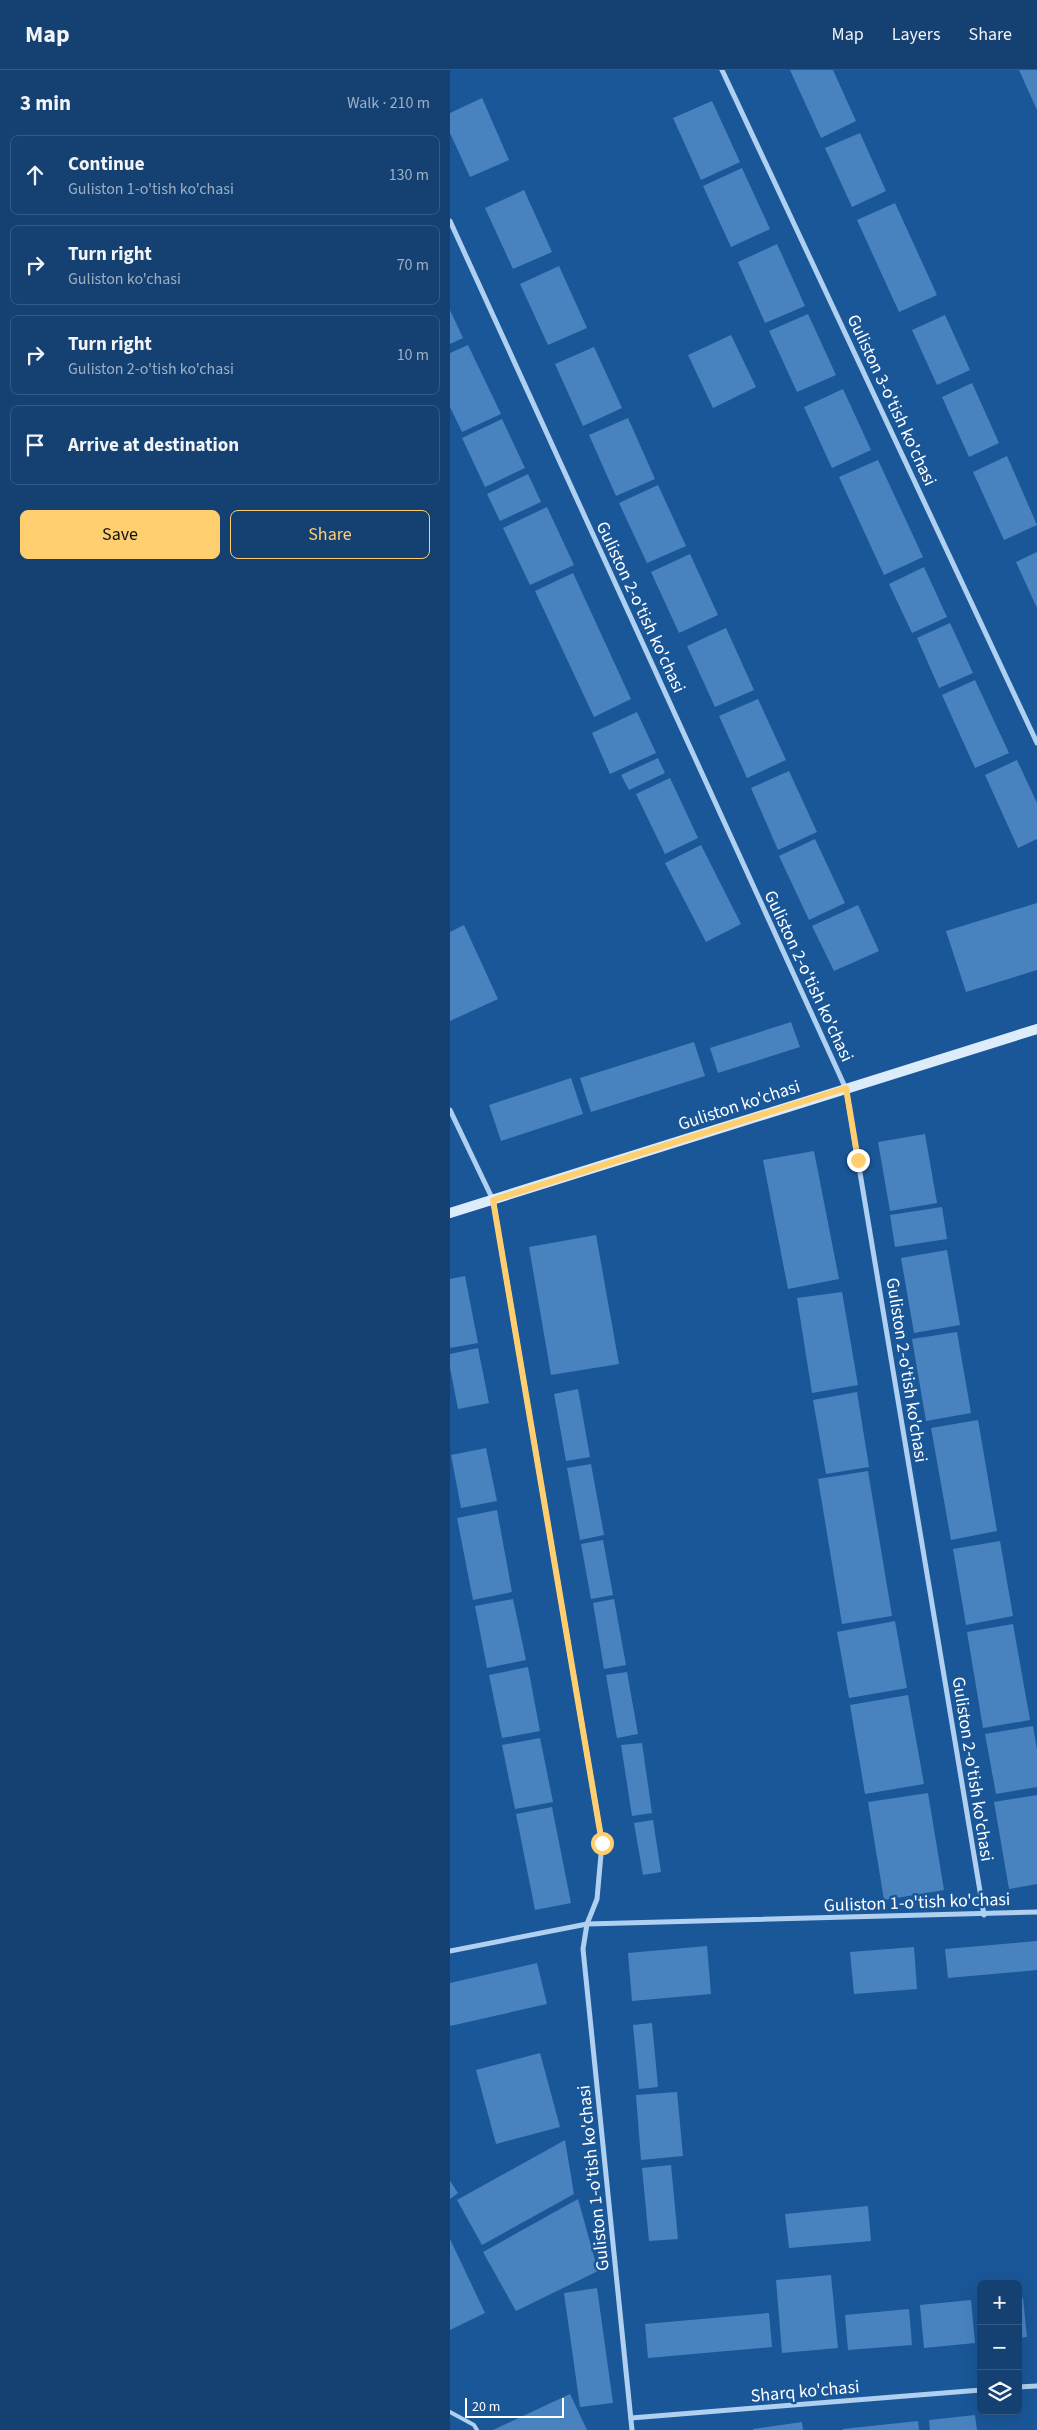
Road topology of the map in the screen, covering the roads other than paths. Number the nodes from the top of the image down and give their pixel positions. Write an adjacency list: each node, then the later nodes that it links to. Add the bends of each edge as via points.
1 (722, 70): 3 (street, Guliston 3-o'tish ko'chasi)
2 (450, 221): 5 (street, Guliston 2-o'tish ko'chasi)
3 (1037, 743)
4 (1037, 1029): 5 (main road, Guliston ko'chasi)
5 (846, 1088): 7 (main road, Guliston ko'chasi); 10 (street, Guliston 2-o'tish ko'chasi)
6 (450, 1110): 7 (street, Guliston 1-o'tish ko'chasi)
7 (493, 1200): 8 (main road, Guliston ko'chasi); 11 (street, Guliston 1-o'tish ko'chasi, via 602,1843 597,1899)
8 (450, 1213)
9 (1037, 1912): 10 (street, Guliston 1-o'tish ko'chasi)
10 (984, 1915): 11 (street, Guliston 1-o'tish ko'chasi)
11 (587, 1924): 12 (street, Guliston 1-o'tish ko'chasi); 17 (street, Guliston 1-o'tish ko'chasi, via 583,1949)
12 (450, 1951)
13 (1037, 2386): 14 (street)
14 (1022, 2388)
15 (977, 2390): 17 (street, Sharq ko'chasi)
16 (450, 2412): 18 (lane)
17 (631, 2418): 19 (street, Guliston 1-o'tish ko'chasi)
18 (477, 2430)
19 (632, 2430)

